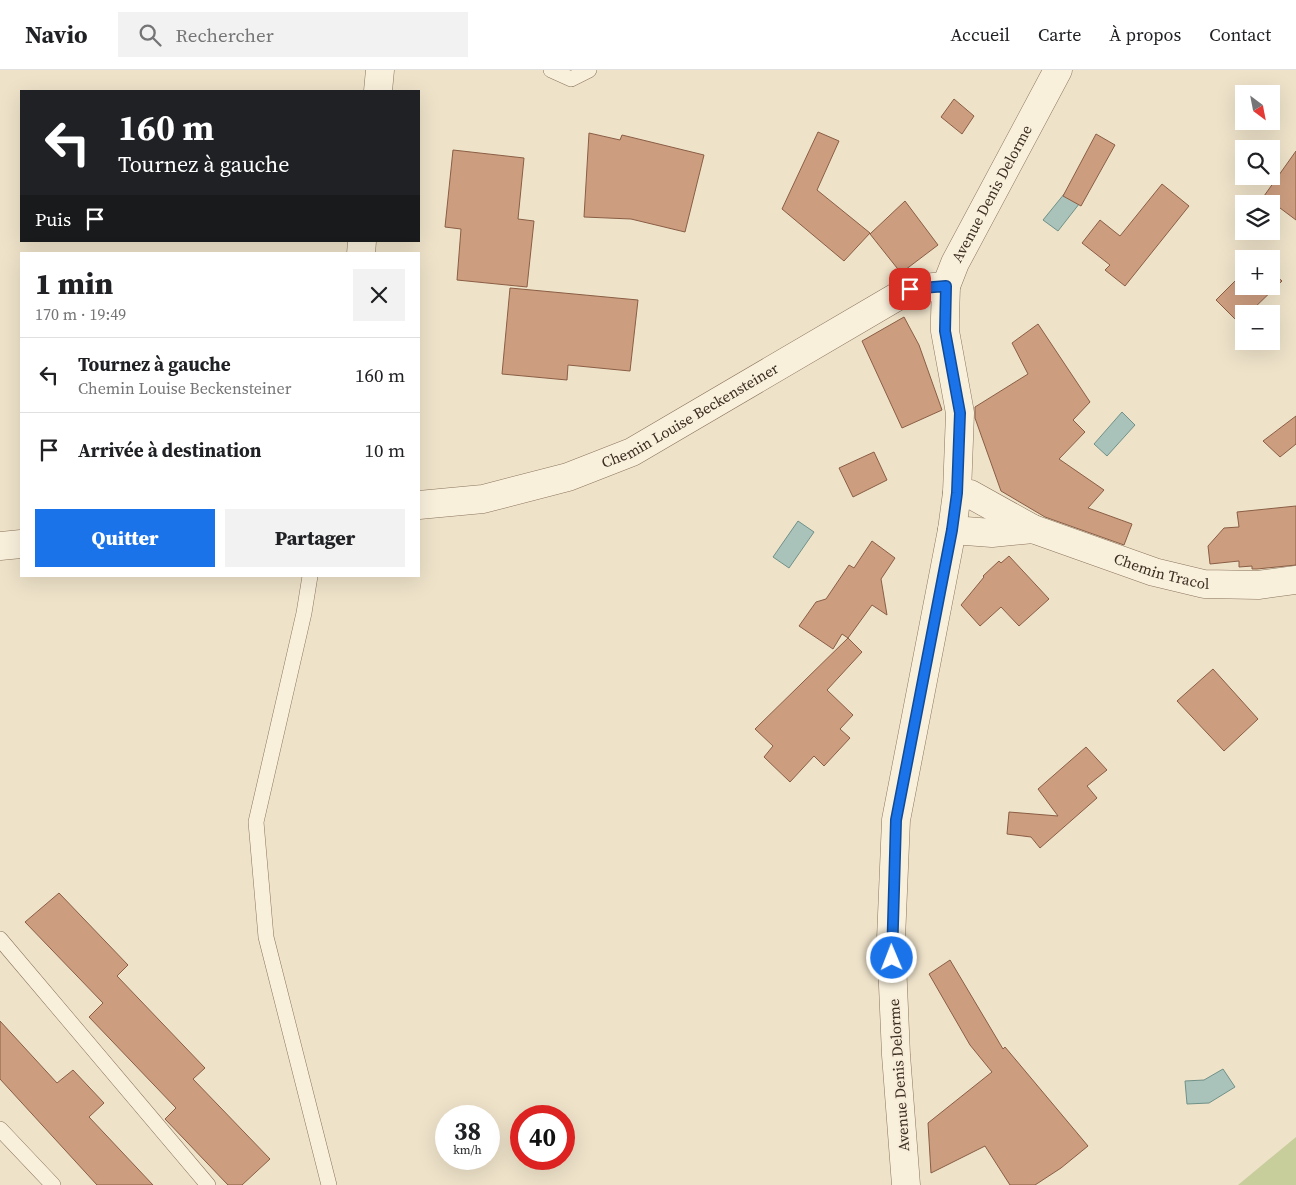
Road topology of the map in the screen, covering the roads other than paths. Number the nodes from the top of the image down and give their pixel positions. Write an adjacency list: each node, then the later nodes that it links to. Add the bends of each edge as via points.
1 (380, 70): 5 (street)
2 (551, 70): 3 (lane, via 572,79)
3 (589, 70)
4 (1058, 70): 6 (street, Avenue Denis Delorme, via 954,264)
5 (378, 90)
6 (946, 286): 7 (street, Avenue Denis Delorme, via 945,331 960,413); 8 (street, Chemin Louise Beckensteiner, via 910,289 632,452 568,477 483,499)
7 (957, 493): 9 (street, Chemin Tracol, via 970,494); 10 (street, Avenue Denis Delorme)
8 (420, 505)
9 (1034, 529): 10 (street, Chemin Tracol, via 992,533); 14 (street, Chemin Tracol, via 1154,572 1204,584 1258,585)
10 (952, 530): 20 (street, Avenue Denis Delorme, via 896,820 891,939)
11 (20, 544): 12 (street)
12 (0, 546)
13 (310, 577): 19 (lane, via 256,822 266,938)
14 (1296, 580)
15 (0, 939): 18 (lane)
16 (0, 1129): 17 (lane)
17 (53, 1185)
18 (208, 1185)
19 (329, 1185)
20 (906, 1185)

